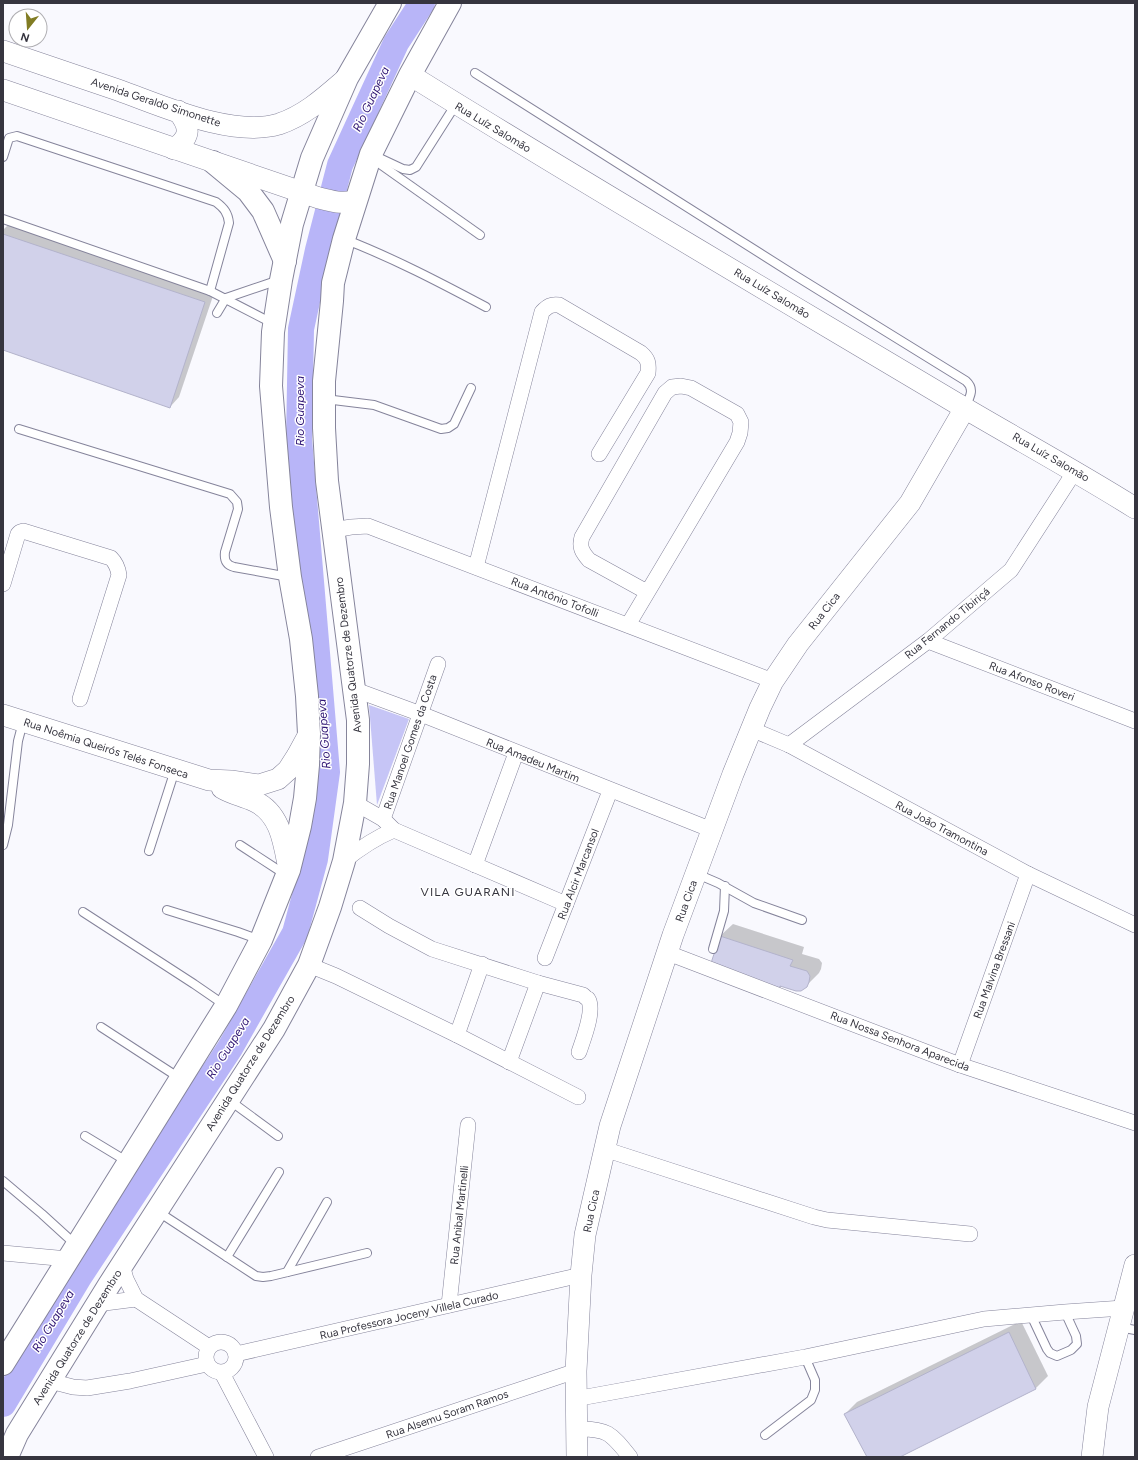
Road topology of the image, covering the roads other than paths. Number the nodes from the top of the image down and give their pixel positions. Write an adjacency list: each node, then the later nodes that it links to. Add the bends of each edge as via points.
1 (390, 3): 6 (main road)
2 (450, 3): 5 (main road, Avenida Quatorze de Dezembro)
3 (3, 51): 9 (street, Avenida Geraldo Simonette)
4 (475, 74): 27 (lane, via 966,380 970,384 971,393)
5 (410, 75): 8 (street, Rua Luíz Salomão); 11 (main road, Avenida Quatorze de Dezembro)
6 (347, 78): 9 (street, Avenida Geraldo Simonette, via 300,116 278,124 250,128 213,122); 14 (main road, via 312,158)
7 (3, 90): 10 (street)
8 (456, 104): 11 (lane, via 416,167 410,170 403,169); 27 (street, Rua Luíz Salomão)
9 (178, 111): 10 (street, via 187,123 187,134 183,142)
10 (174, 149): 13 (street)
11 (370, 155): 15 (main road, Avenida Quatorze de Dezembro); 17 (lane)
12 (3, 157): 20 (lane, via 9,138 17,136 216,202 229,216 229,223)
13 (213, 162): 14 (street); 19 (main road, via 248,192 263,211)
14 (310, 195): 15 (street); 19 (main road, via 292,224)
15 (348, 202): 18 (main road, Avenida Quatorze de Dezembro)
16 (3, 219): 20 (lane)
17 (480, 235)
18 (344, 239): 22 (lane, via 373,250); 26 (main road, Avenida Quatorze de Dezembro, via 333,283)
19 (283, 270): 21 (lane); 24 (main road)
20 (210, 291): 21 (lane)
21 (226, 298): 23 (lane); 24 (lane)
22 (486, 307)
23 (216, 313)
24 (274, 324): 34 (main road, via 271,386)
25 (470, 388): 26 (lane, via 454,424 440,429 374,404)
26 (324, 398): 32 (main road, Avenida Quatorze de Dezembro, via 327,481)
27 (965, 408): 30 (street, Rua Luíz Salomão); 40 (street, Rua Cica, via 910,503 821,614)
28 (19, 429): 34 (lane, via 230,494 237,502 238,509 225,552 224,558 228,564)
29 (599, 454): 33 (street, via 648,372 647,358 559,305 552,304 542,312)
30 (1075, 471): 31 (street, Rua Luíz Salomão); 38 (street, Rua Fernando Tibiriçá, via 1011,570)
31 (1135, 508)
32 (334, 530): 33 (street, Rua Antônio Tofolli, via 368,526); 41 (main road, Avenida Quatorze de Dezembro)
33 (476, 567): 37 (street, Rua Antônio Tofolli)
34 (290, 577): 48 (main road, via 300,638)
35 (3, 584): 42 (street, via 18,534 23,531 111,558 116,563 119,575)
36 (647, 592): 36 (street, via 737,442 740,432 741,422 737,414 691,388 681,386 672,387 665,393 582,537 580,546 589,560); 37 (street)
37 (628, 625): 40 (street, Rua Antônio Tofolli)
38 (928, 640): 46 (street, Rua Afonso Roveri); 49 (street, Rua Fernando Tibiriçá)
39 (438, 664): 43 (street, Rua Manoel Gomes da Costa)
40 (773, 681): 47 (street, Rua Cica)
41 (353, 690): 43 (street, Rua Amadeu Martim); 54 (main road, Avenida Quatorze de Dezembro, via 358,720)
42 (80, 699)
43 (421, 714): 50 (street, Rua Amadeu Martim); 55 (street, Rua Manoel Gomes da Costa)
44 (3, 715): 45 (street, Rua Noêmia Queirós Telés Fonseca)
45 (23, 721): 51 (street, Rua Noêmia Queirós Telés Fonseca); 58 (lane, via 18,741 12,804)
46 (1135, 721)
47 (751, 729): 49 (street, Rua João Tramontina); 57 (street, Rua Cica)
48 (309, 734): 52 (street, Rua Noêmia Queirós Telés Fonseca, via 291,765 278,779 259,786); 63 (main road, via 305,798)
49 (788, 746): 65 (street, Rua João Tramontina)
50 (516, 753): 53 (street, Rua Amadeu Martim); 62 (street)
51 (175, 770): 52 (street, Rua Noêmia Queirós Telés Fonseca); 60 (lane)
52 (209, 780): 63 (street, Rua Noêmia Queirós Telés Fonseca, via 228,791 255,801 270,813 280,828)
53 (610, 791): 57 (street, Rua Amadeu Martim); 67 (street, Rua Alcir Marcansol)
54 (355, 803): 55 (street); 61 (main road, Avenida Quatorze de Dezembro)
55 (383, 819): 56 (street)
56 (394, 830): 61 (street, via 380,835); 62 (street)
57 (712, 830): 64 (street, Rua Cica)
58 (3, 845)
59 (240, 845): 63 (lane)
60 (149, 850)
61 (344, 861): 77 (main road, Avenida Quatorze de Dezembro)
62 (475, 865): 67 (street)
63 (288, 873): 73 (main road)
64 (696, 874): 66 (lane); 75 (street, Rua Cica)
65 (1028, 874): 72 (street, Rua João Tramontina); 85 (street, Rua Malvina Bressani)
66 (724, 886): 71 (lane, via 754,903); 74 (lane, via 724,911)
67 (566, 904): 76 (street, Rua Alcir Marcansol)
68 (360, 908): 78 (street, via 432,949)
69 (167, 910): 73 (lane)
70 (83, 912): 80 (lane)
71 (802, 920)
72 (1135, 925)
73 (261, 940): 80 (main road)
74 (713, 949)
75 (668, 953): 85 (street, Rua Nossa Senhora Aparecida); 93 (street, Rua Cica)
76 (545, 958)
77 (309, 964): 82 (street); 88 (main road, Avenida Quatorze de Dezembro, via 274,1029)
78 (482, 964): 79 (street); 82 (street)
79 (538, 983): 83 (street, via 583,995 588,999 590,1015); 84 (street)
80 (226, 1006): 86 (main road)
81 (101, 1027): 86 (lane)
82 (456, 1035): 84 (street)
83 (579, 1052)
84 (509, 1062): 87 (street)
85 (960, 1065): 89 (street, Rua Nossa Senhora Aparecida)
86 (181, 1079): 94 (main road)
87 (578, 1097)
88 (228, 1099): 92 (lane); 98 (main road, Avenida Quatorze de Dezembro)
89 (1135, 1123)
90 (468, 1124): 110 (street, Rua Anibal Martinelli)
91 (85, 1136): 94 (lane)
92 (278, 1136)
93 (604, 1149): 99 (street, via 814,1217); 107 (street, Rua Cica, via 585,1234)
94 (129, 1162): 101 (main road)
95 (278, 1172): 103 (lane)
96 (3, 1181): 101 (lane, via 42,1214)
97 (327, 1202): 106 (lane)
98 (157, 1211): 103 (lane); 104 (main road, Avenida Quatorze de Dezembro)
99 (970, 1234)
100 (3, 1253): 101 (street)
101 (72, 1253): 117 (main road)
102 (367, 1253): 106 (lane)
103 (227, 1257): 106 (lane, via 256,1276)
104 (122, 1265): 108 (street); 109 (main road, Avenida Quatorze de Dezembro)
105 (1135, 1265): 113 (street)
106 (287, 1272)
107 (581, 1275): 110 (street, Rua Professora Joceny Villela Curado); 119 (street, Rua Cica)
108 (136, 1299): 109 (street); 114 (street)
109 (97, 1304): 121 (main road, Avenida Quatorze de Dezembro)
110 (449, 1305): 115 (street, Rua Professora Joceny Villela Curado)
111 (1065, 1312): 112 (street); 112 (lane, via 1076,1336 1076,1344 1071,1350 1058,1356 1047,1349); 113 (street)
112 (1031, 1315): 116 (street, via 984,1319)
113 (1125, 1322): 130 (street, via 1098,1407)
114 (209, 1347): 115 (street, via 225,1342 230,1344); 118 (street)
115 (236, 1354): 120 (street, via 234,1366)
116 (805, 1357): 122 (street); 124 (lane, via 815,1380 811,1400)
117 (3, 1364)
118 (207, 1364): 120 (street, via 211,1369); 121 (street, via 87,1388)
119 (576, 1371): 122 (street, Rua Cica); 127 (street, Rua Alsemu Soram Ramos)
120 (222, 1373): 126 (street)
121 (50, 1381): 125 (main road, Avenida Quatorze de Dezembro, via 17,1434)
122 (575, 1399): 123 (street, Rua Cica)
123 (576, 1429): 128 (street, Rua Cica); 129 (street, via 603,1430)
124 (765, 1435)
125 (7, 1457)
126 (266, 1457)
127 (318, 1457)
128 (577, 1457)
129 (630, 1457)
130 (1092, 1457)

